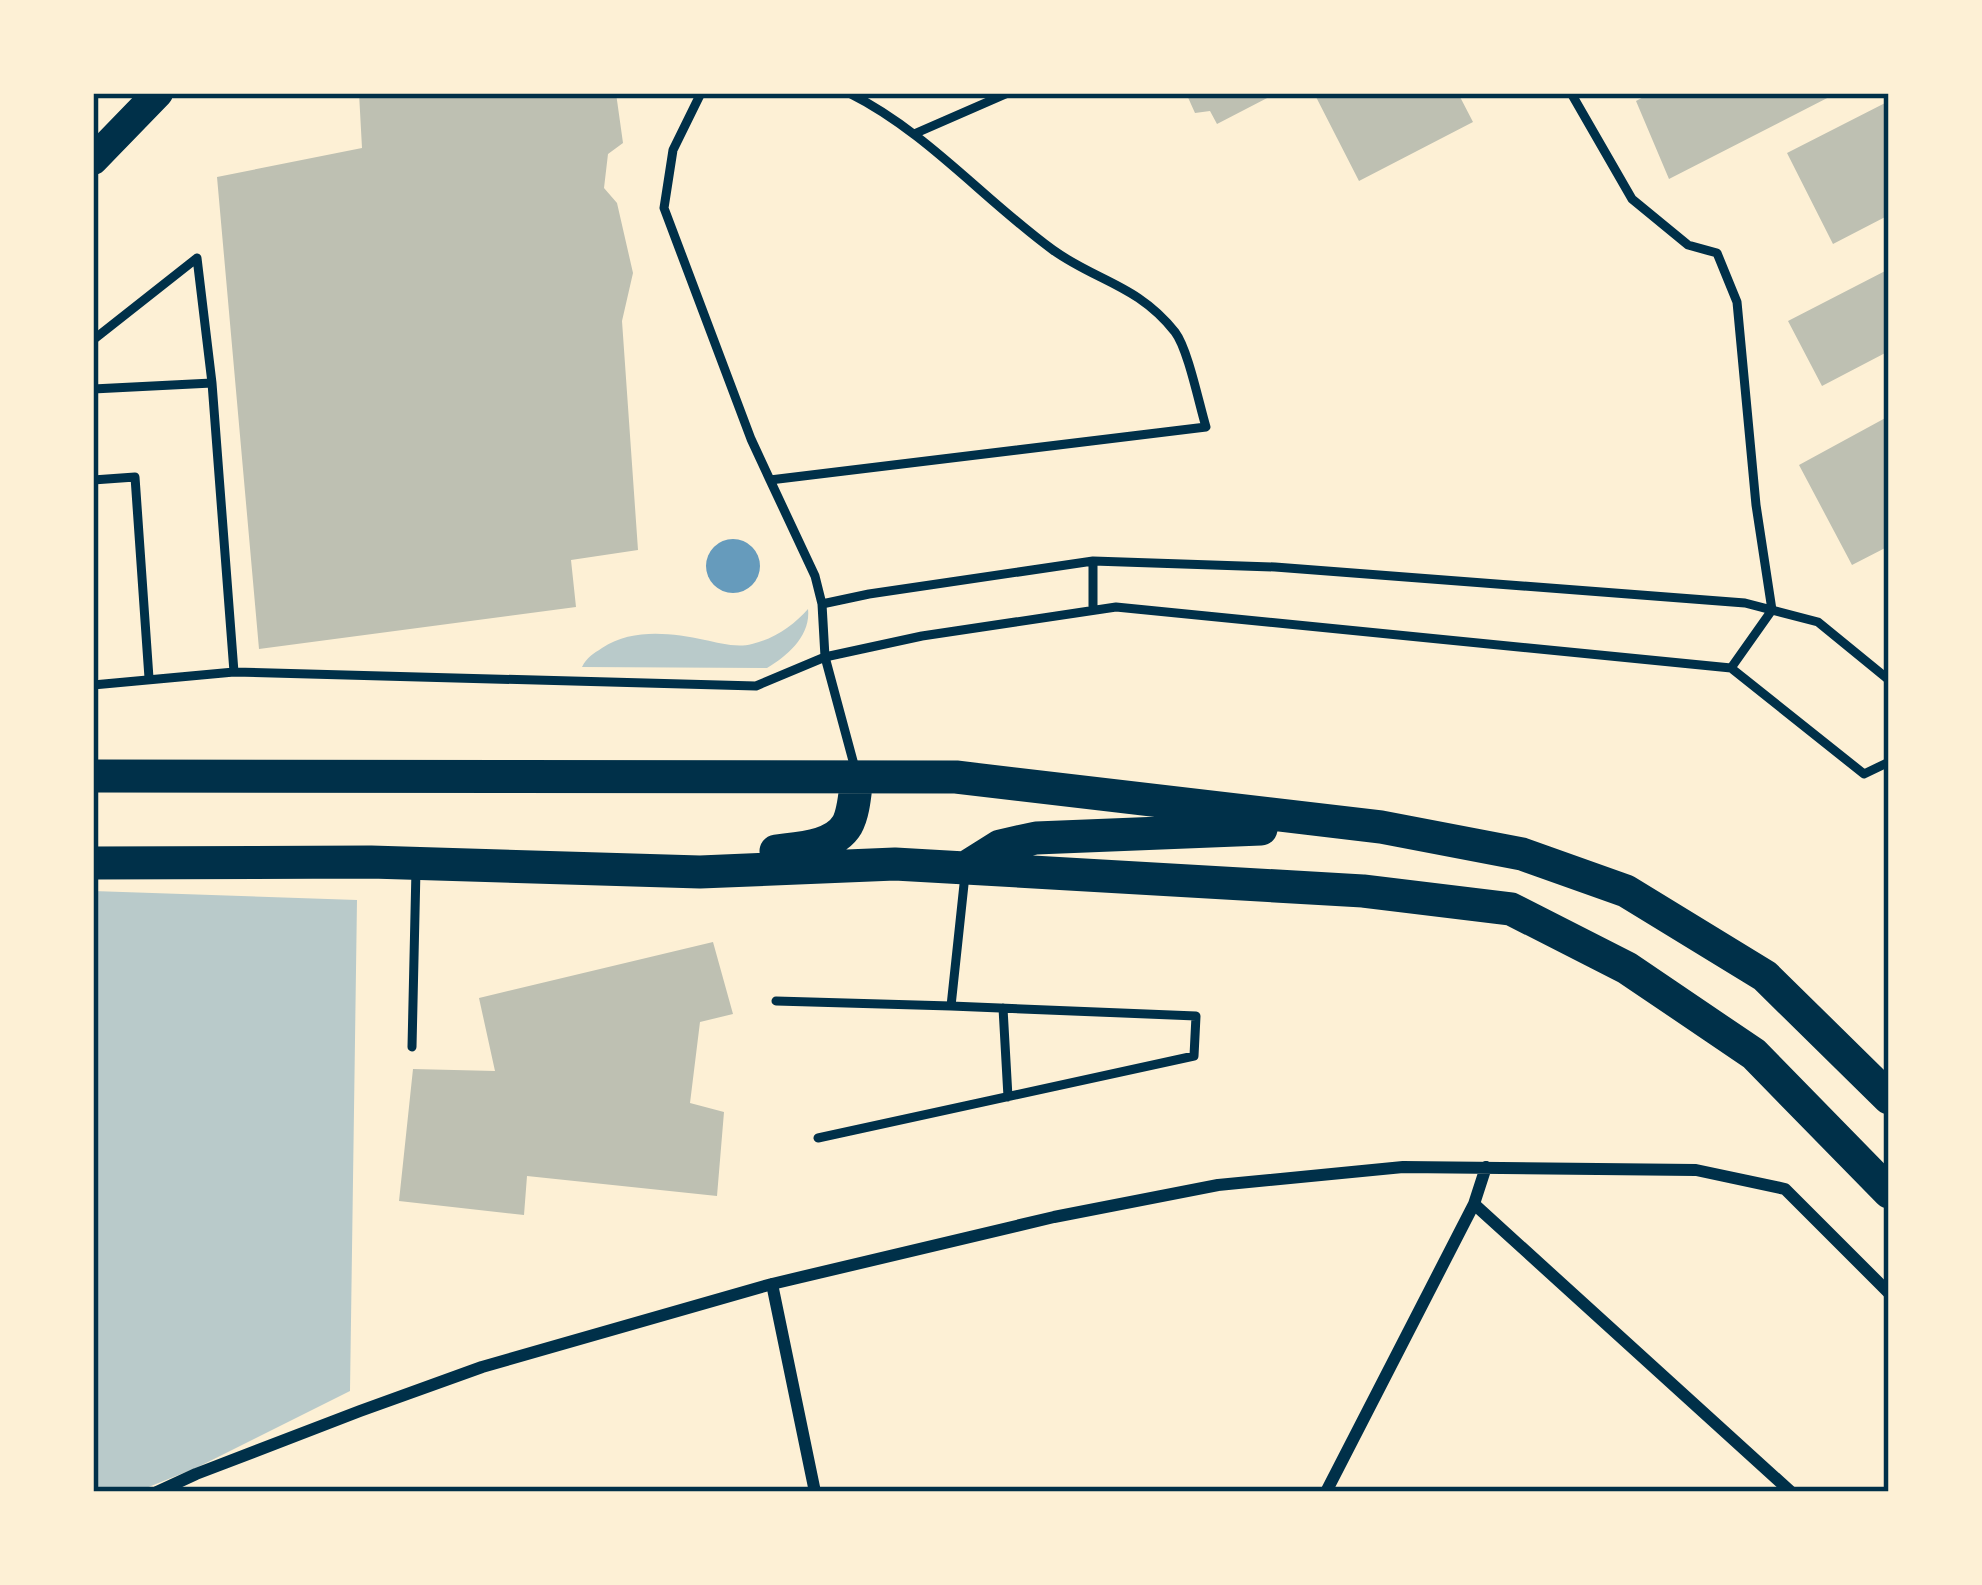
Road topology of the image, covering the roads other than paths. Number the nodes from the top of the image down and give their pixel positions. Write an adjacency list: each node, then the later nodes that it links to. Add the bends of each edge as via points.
1 (158, 93): 7 (main road)
2 (701, 93): 12 (lane, via 673,150 664,208)
3 (849, 93): 6 (lane)
4 (1008, 93): 6 (lane)
5 (1571, 93): 16 (lane, via 1632,199 1688,245 1717,254 1737,302)
6 (914, 134): 12 (lane, via 1056,252 1156,311 1179,336 1206,428)
7 (93, 160)
8 (93, 340): 9 (lane, via 197,258)
9 (212, 383): 10 (lane); 19 (lane)
10 (93, 388)
11 (93, 480): 20 (lane, via 135,477)
12 (770, 480): 14 (lane)
13 (1093, 561): 14 (lane); 15 (lane); 16 (lane, via 1275,567)
14 (822, 604): 17 (lane)
15 (1093, 610): 17 (lane); 18 (lane)
16 (1772, 610): 18 (lane); 21 (lane, via 1818,622)
17 (825, 657): 19 (lane, via 756,686); 25 (lane)
18 (1732, 668): 23 (lane, via 1864,774)
19 (234, 673): 20 (lane)
20 (149, 678): 22 (lane)
21 (1889, 680)
22 (93, 685)
23 (1889, 762)
24 (93, 776): 25 (highway)
25 (857, 778): 26 (highway, via 956,777); 30 (highway, via 848,824 837,835)
26 (1365, 825): 29 (highway, via 1036,838 1000,846); 36 (highway, via 1522,854 1626,891 1765,976)
27 (93, 863): 28 (highway)
28 (416, 863): 30 (highway); 34 (lane)
29 (965, 868): 30 (highway); 32 (lane); 39 (highway, via 1363,891 1511,909 1627,968 1754,1054)
30 (700, 872)
31 (776, 1001): 32 (lane)
32 (951, 1006): 33 (lane)
33 (1003, 1008): 35 (lane); 35 (lane, via 1196,1016 1194,1056)
34 (412, 1047)
35 (1008, 1097): 37 (lane)
36 (1889, 1098)
37 (818, 1138)
38 (1486, 1167): 40 (street); 41 (street, via 1218,1185); 42 (street, via 1696,1170 1785,1190)
39 (1889, 1192)
40 (1474, 1204): 45 (street); 46 (street)
41 (772, 1284): 43 (street, via 482,1367); 44 (street)
42 (1889, 1293)
43 (158, 1492)
44 (815, 1492)
45 (1326, 1492)
46 (1791, 1492)

